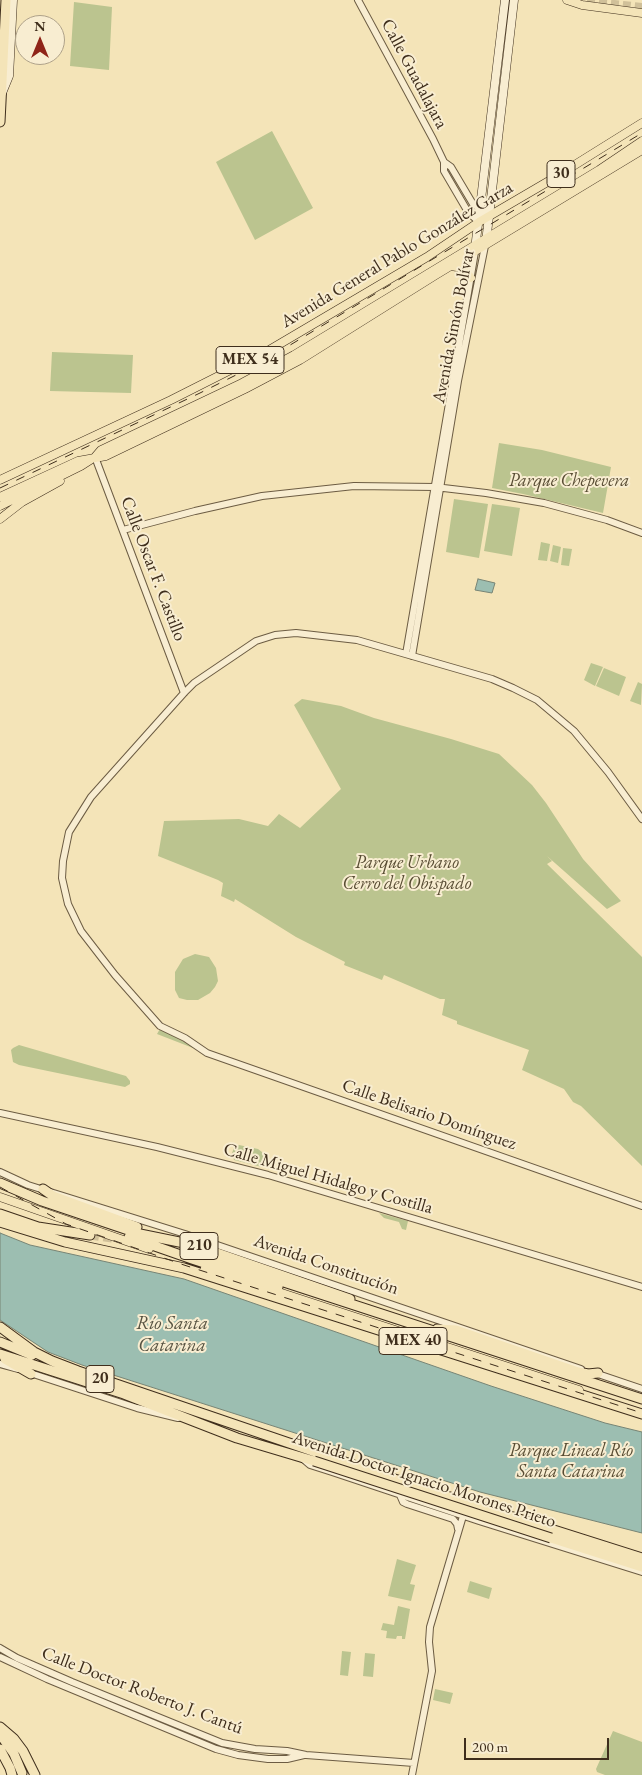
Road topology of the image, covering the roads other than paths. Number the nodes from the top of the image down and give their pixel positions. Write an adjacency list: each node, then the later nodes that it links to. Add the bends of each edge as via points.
1 (6, 0): 10 (highway)
2 (13, 0): 10 (main road, via 9,76)
3 (358, 0): 15 (street, Calle Guadalajara)
4 (505, 0): 18 (main road, Avenida Simón Bolívar)
5 (514, 0): 19 (main road, Avenida Simón Bolívar)
6 (567, 0): 9 (main road)
7 (582, 0): 8 (main road)
8 (587, 1)
9 (642, 13)
10 (1, 95): 11 (highway)
11 (0, 122)
12 (642, 123): 19 (main road, Avenida General Pablo González Garza / 30)
13 (642, 141): 16 (main road, Avenida General Pablo González Garza / 30)
14 (642, 150): 16 (main road, Avenida General Pablo González Garza / 30)
15 (444, 162): 18 (street, Calle Guadalajara, via 451,167); 20 (street, Calle Guadalajara, via 444,171 468,212)
16 (614, 164): 17 (main road, Avenida General Pablo González Garza / 30)
17 (601, 172): 21 (main road, Avenida General Pablo González Garza / 30); 22 (main road, Avenida General Pablo González Garza / 30)
18 (480, 210): 19 (street, Calle Guadalajara); 20 (main road, Avenida Simón Bolívar)
19 (490, 216): 20 (main road, Avenida General Pablo González Garza / 30); 21 (main road, Avenida Simón Bolívar)
20 (479, 222): 23 (main road, Avenida Simón Bolívar); 28 (main road, Avenida General Pablo González Garza / MEX 54, via 266,352)
21 (487, 238): 22 (main road, Avenida Simón Bolívar); 23 (main road, Avenida General Pablo González Garza / 30)
22 (485, 246): 23 (main road, Avenida General Pablo González Garza / MEX 54); 30 (street, Avenida Simón Bolívar)
23 (475, 248): 24 (main road, Avenida General Pablo González Garza / MEX 54); 25 (street, Avenida Simón Bolívar); 26 (main road, Avenida General Pablo González Garza / MEX 54, via 294,355 225,392 101,450)
24 (450, 267): 25 (main road, via 463,268); 26 (main road, Avenida General Pablo González Garza / MEX 54, via 300,360)
25 (471, 278): 30 (street, Avenida Simón Bolívar)
26 (96, 459): 31 (main road, Avenida General Pablo González Garza / MEX 54, via 78,460); 32 (main road); 36 (street, Calle Oscar F. Castillo)
27 (0, 473): 28 (main road)
28 (9, 475): 29 (main road, Avenida General Pablo González Garza / MEX 54)
29 (0, 480)
30 (438, 487): 36 (street, via 354,486 269,494); 37 (street, via 539,502); 38 (street, Avenida Simón Bolívar)
31 (9, 492): 32 (main road); 33 (main road, Avenida General Pablo González Garza / MEX 54)
32 (26, 496): 34 (main road); 35 (main road)
33 (0, 497)
34 (0, 506)
35 (0, 519)
36 (123, 530): 39 (street, Calle Oscar F. Castillo)
37 (642, 533)
38 (409, 655): 39 (street, Calle Belisario Domínguez, via 335,636 296,632 275,635 256,641); 40 (street, Calle Belisario Domínguez, via 492,679 537,700 574,731)
39 (184, 693): 47 (street, Calle Belisario Domínguez, via 91,797 69,832 62,878 68,904 81,931 160,1026 206,1053)
40 (642, 819)
41 (0, 1113): 54 (street, Calle Miguel Hidalgo y Costilla, via 157,1146 270,1175)
42 (0, 1172): 45 (street, Avenida Constitución)
43 (0, 1183): 52 (highway, 210, via 133,1232)
44 (0, 1189): 55 (highway, via 201,1262 331,1303)
45 (43, 1189): 52 (highway, via 53,1196); 63 (street, Avenida Constitución)
46 (0, 1197): 68 (main road, via 256,1286)
47 (642, 1206)
48 (0, 1214): 50 (highway)
49 (0, 1221): 50 (highway); 69 (highway, MEX 40, via 66,1242 184,1268)
50 (22, 1222): 51 (highway)
51 (90, 1235)
52 (167, 1239): 56 (highway, 210, via 313,1284)
53 (198, 1254): 55 (highway, Avenida Constitución / MEX 40)
54 (642, 1287)
55 (354, 1306): 56 (highway, Avenida Constitución / MEX 40)
56 (396, 1319): 58 (highway, Avenida Constitución / MEX 40)
57 (0, 1327): 61 (highway, Avenida Doctor Ignacio Morones Prieto / 20)
58 (429, 1329): 63 (highway, via 456,1330 578,1372); 67 (highway, Avenida Constitución / MEX 40)
59 (0, 1342): 61 (highway)
60 (0, 1355): 64 (highway, 20); 66 (highway)
61 (52, 1361): 70 (highway, Avenida Doctor Ignacio Morones Prieto / 20)
62 (0, 1364): 64 (street)
63 (598, 1373): 65 (street, Avenida Constitución)
64 (31, 1374): 71 (street, 20)
65 (642, 1389)
66 (124, 1394): 70 (highway, Avenida Doctor Ignacio Morones Prieto); 71 (highway, Avenida Doctor Ignacio Morones Prieto)
67 (642, 1399)
68 (642, 1410)
69 (642, 1414)
70 (208, 1416): 75 (highway, Avenida Doctor Ignacio Morones Prieto)
71 (196, 1423): 72 (highway, Avenida Doctor Ignacio Morones Prieto)
72 (300, 1457): 73 (street, Avenida Doctor Ignacio Morones Prieto, via 310,1465); 79 (highway, Avenida Doctor Ignacio Morones Prieto, bridge)
73 (400, 1495): 74 (street, Avenida Doctor Ignacio Morones Prieto); 77 (street, via 407,1504 453,1519)
74 (464, 1516): 75 (highway, via 474,1510); 76 (street, Avenida Doctor Ignacio Morones Prieto); 77 (street)
75 (523, 1520): 78 (highway, Avenida Doctor Ignacio Morones Prieto)
76 (479, 1521): 77 (street, via 466,1524); 80 (street, Avenida Doctor Ignacio Morones Prieto)
77 (458, 1531): 87 (street, via 430,1627 432,1670)
78 (642, 1558)
79 (642, 1567)
80 (642, 1572)
81 (0, 1648): 86 (street, Calle Doctor Roberto J. Cantú, via 72,1682 222,1743)
82 (0, 1657): 86 (street, Calle Doctor Roberto J. Cantú, via 216,1750 268,1759)
83 (0, 1727): 90 (highway, via 23,1751)
84 (0, 1734): 88 (highway)
85 (0, 1749): 89 (highway)
86 (306, 1755): 87 (street, Calle Doctor Roberto J. Cantú)
87 (414, 1763): 91 (street)
88 (22, 1773)
89 (12, 1775)
90 (35, 1775)
91 (412, 1775)

